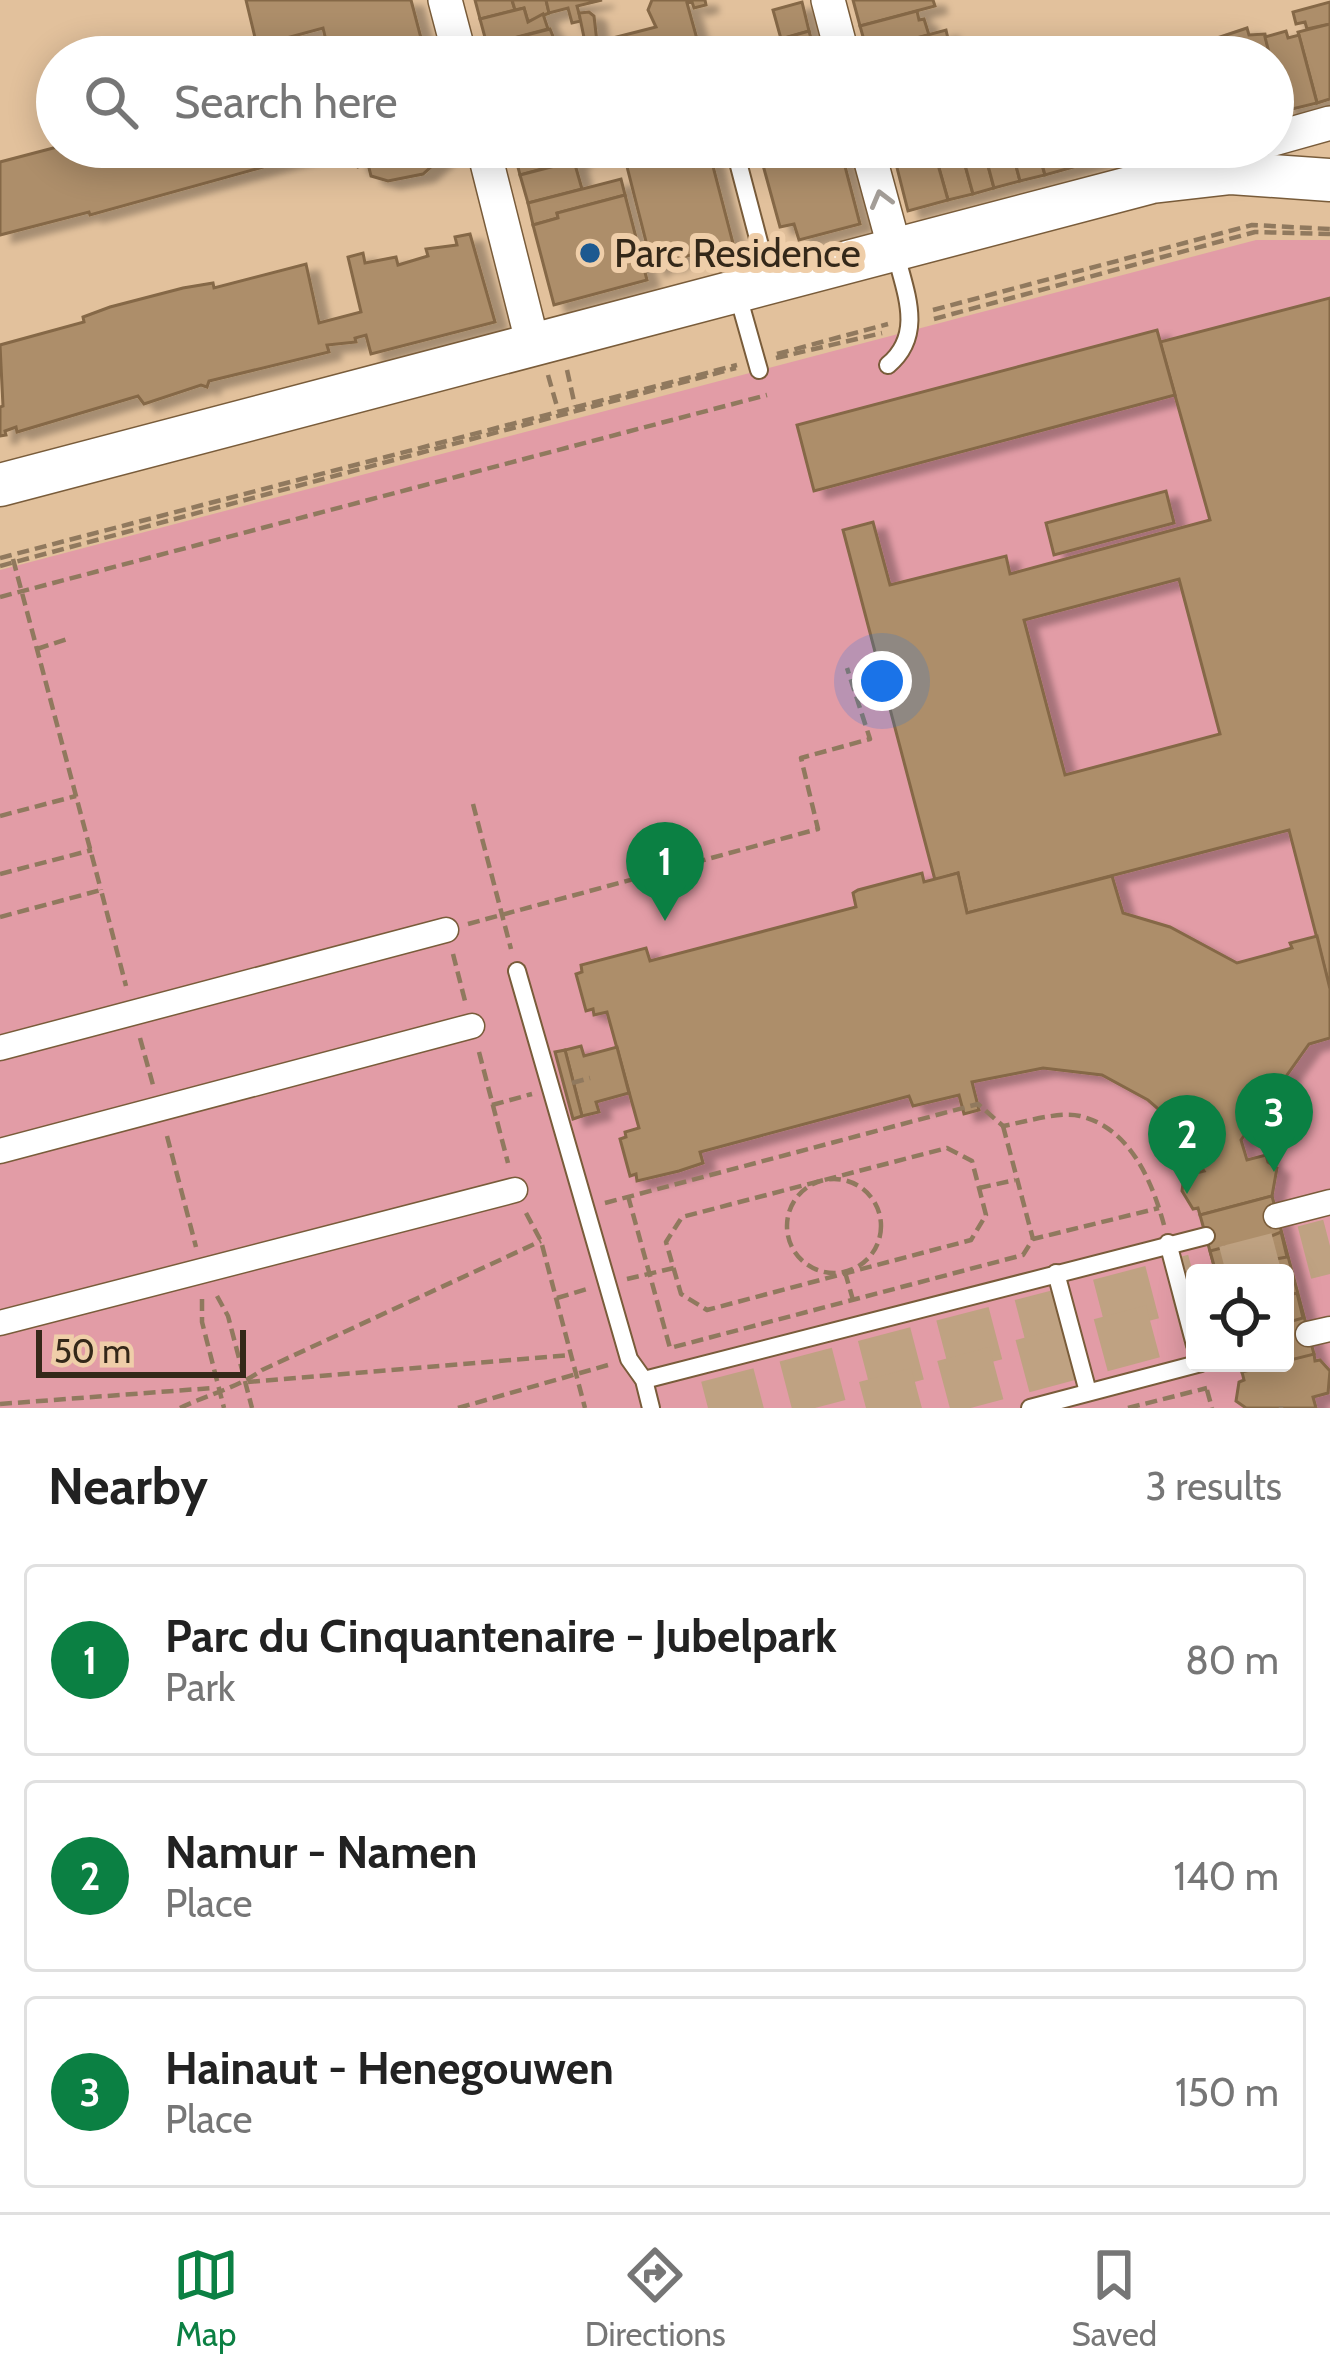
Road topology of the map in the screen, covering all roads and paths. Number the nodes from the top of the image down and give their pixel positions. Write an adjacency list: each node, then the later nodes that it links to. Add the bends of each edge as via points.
1 (445, 0): 3 (street)
2 (828, 0): 4 (street)
3 (454, 36)
4 (837, 36)
5 (1330, 123): 6 (street)
6 (1294, 133)
7 (490, 168): 17 (street)
8 (737, 168): 15 (lane)
9 (873, 168): 14 (street, one-way to 9)
10 (1208, 168): 14 (street)
11 (1276, 168): 12 (street)
12 (1330, 180)
13 (1330, 232): 16 (path, via 1252,225)
14 (895, 250): 15 (street); 16 (lane)
15 (754, 287): 17 (street); 18 (lane)
16 (911, 321): 18 (path); 19 (lane, via 904,350)
17 (550, 355): 21 (path); 22 (street)
18 (757, 364): 21 (path)
19 (888, 365)
20 (767, 394): 25 (path)
21 (576, 409): 23 (path)
22 (0, 485)
23 (13, 558): 24 (path); 25 (path)
24 (0, 562)
25 (21, 591): 26 (path); 28 (path)
26 (0, 597)
27 (67, 639): 28 (path)
28 (37, 649): 30 (path)
29 (847, 668): 36 (path, via 870,739 801,758 818,829)
30 (77, 795): 32 (path); 33 (path)
31 (473, 804): 36 (path)
32 (0, 816)
33 (92, 850): 34 (path); 35 (path)
34 (0, 874)
35 (101, 890): 37 (path); 40 (path)
36 (502, 915): 38 (path); 39 (path)
37 (0, 917)
38 (446, 930): 40 (street)
39 (517, 971): 56 (lane)
40 (133, 1013): 42 (street); 47 (path)
41 (472, 1026): 47 (street)
42 (0, 1048)
43 (590, 1078): 44 (path)
44 (564, 1085)
45 (532, 1094): 46 (path)
46 (492, 1105)
47 (159, 1108): 49 (street); 64 (path)
48 (1003, 1126): 50 (path); 54 (path, via 978,1104); 57 (path, via 1078,1115 1120,1136)
49 (0, 1150)
50 (1017, 1179): 52 (path); 60 (path)
51 (821, 1181): 52 (path, via 947,1148 972,1161); 63 (path, via 682,1216 666,1242); 65 (path, via 794,1201 787,1233 812,1268); 65 (path, via 854,1184 878,1209 873,1252)
52 (979, 1188): 65 (path, via 986,1215 971,1240)
53 (514, 1190): 64 (street)
54 (628, 1196): 56 (path); 67 (path)
55 (1330, 1202): 58 (street)
56 (587, 1207): 74 (lane)
57 (1159, 1208): 60 (path); 62 (path)
58 (1276, 1216)
59 (1206, 1236): 62 (lane)
60 (1033, 1239): 70 (path, via 1023,1255)
61 (541, 1241): 77 (path)
62 (1168, 1243): 66 (lane); 71 (lane)
63 (674, 1268): 65 (path, via 681,1294 707,1310); 67 (path)
64 (202, 1270): 72 (street); 77 (path, via 228,1316); 79 (path, via 202,1322)
65 (845, 1272): 70 (path)
66 (1056, 1273): 76 (lane); 80 (lane)
67 (649, 1274): 70 (path, via 670,1348)
68 (583, 1290): 69 (path)
69 (556, 1298)
70 (853, 1300)
71 (1186, 1311)
72 (0, 1323)
73 (571, 1355): 77 (path)
74 (629, 1359): 76 (lane); 85 (path)
75 (1186, 1367): 80 (lane)
76 (644, 1380): 86 (lane)
77 (245, 1382): 79 (path); 84 (path)
78 (1207, 1388): 88 (path)
79 (219, 1389): 81 (path); 82 (path); 83 (path)
80 (1088, 1392): 87 (lane)
81 (0, 1404)
82 (180, 1408)
83 (224, 1408)
84 (252, 1408)
85 (458, 1408)
86 (652, 1408)
87 (1030, 1408)
88 (1128, 1408)

